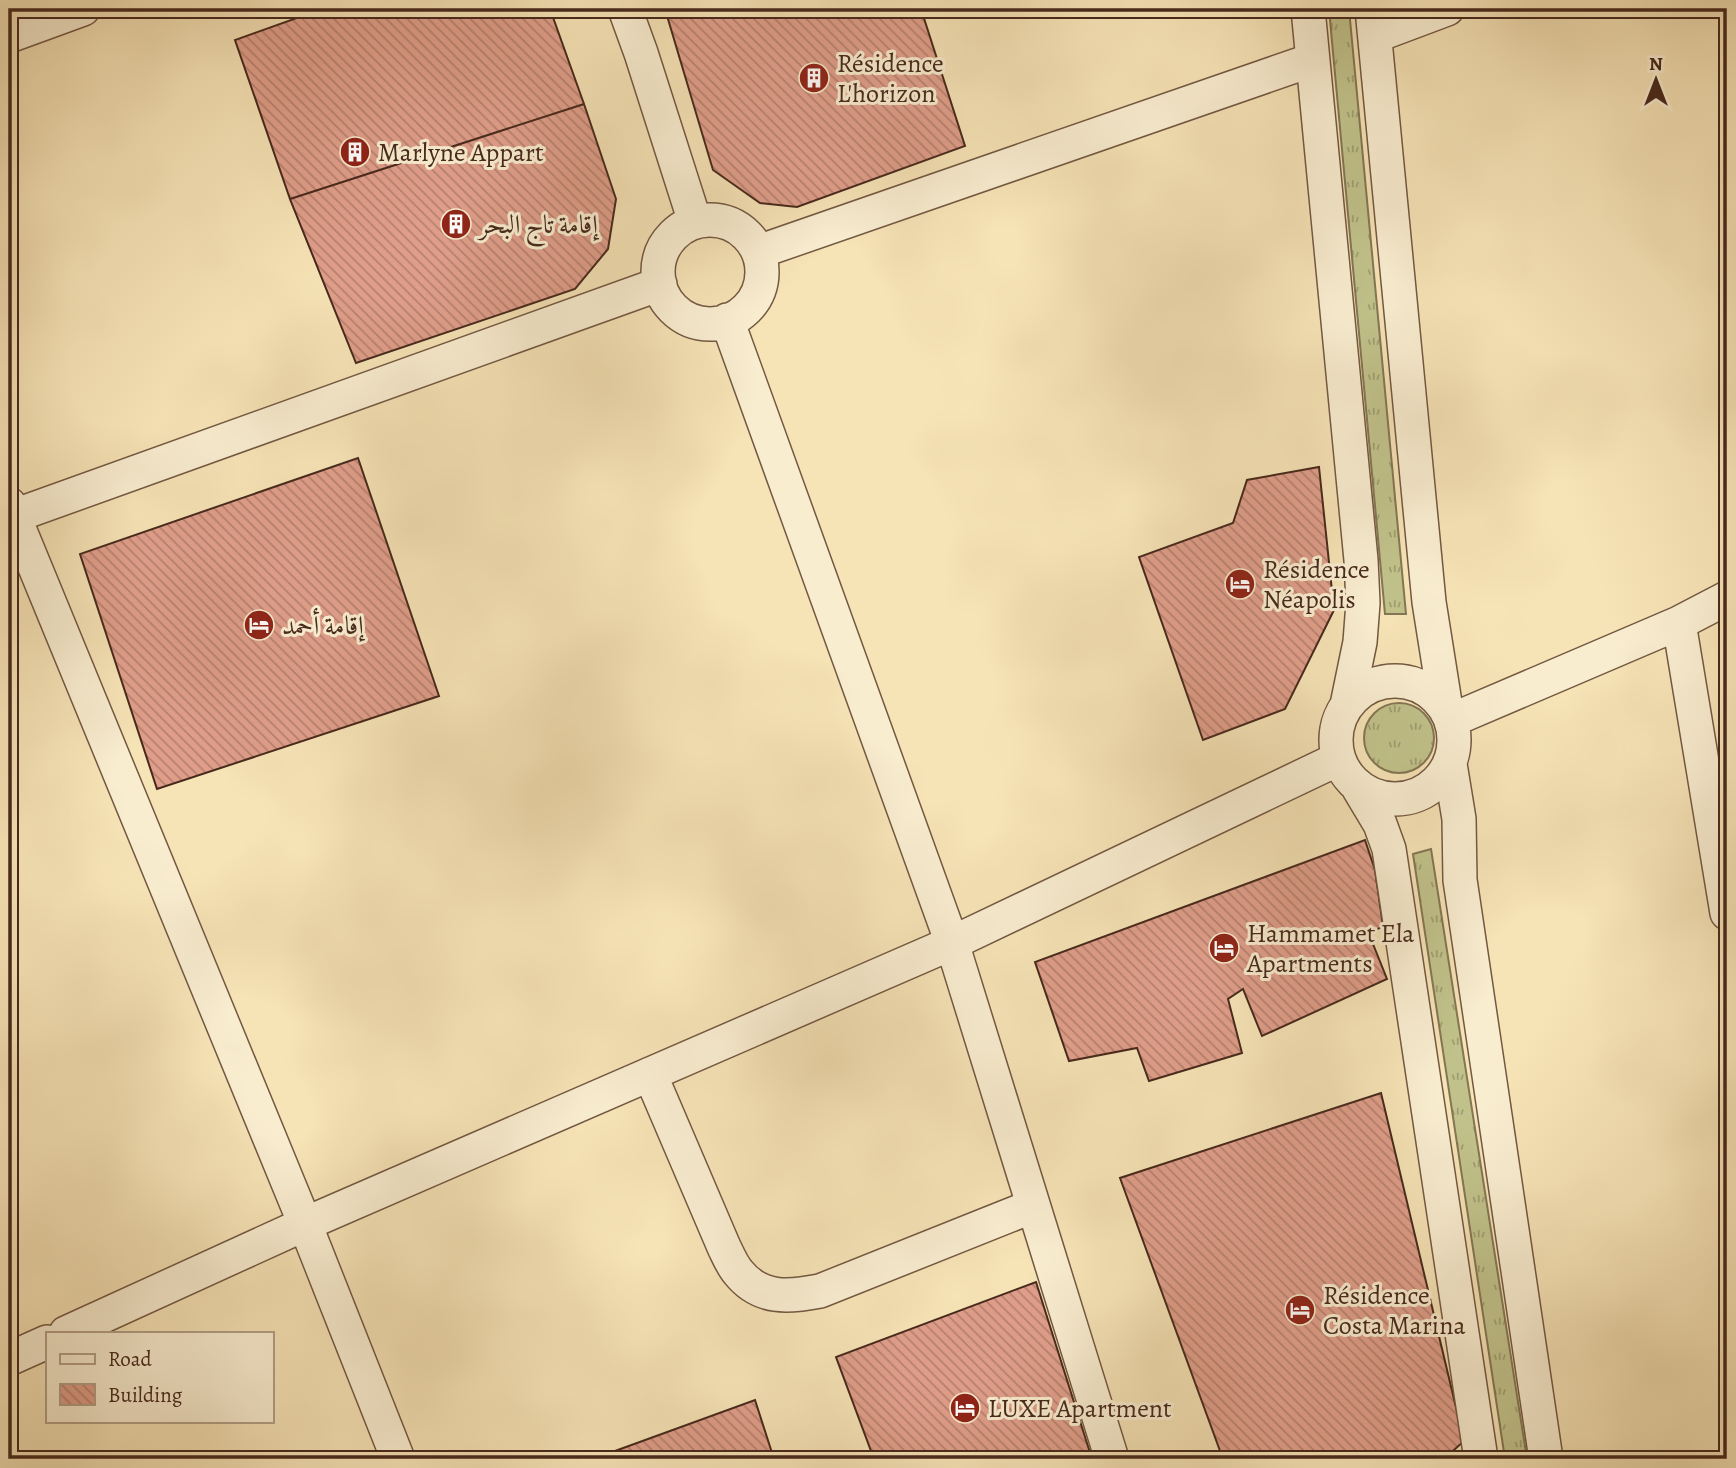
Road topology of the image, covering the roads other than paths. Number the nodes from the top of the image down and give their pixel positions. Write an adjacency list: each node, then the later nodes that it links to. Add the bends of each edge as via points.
1 (83, 9): 6 (street)
2 (625, 9): 8 (street)
3 (1308, 9): 7 (street)
4 (1447, 9): 5 (street)
5 (1373, 22): 16 (street, via 1429,602)
6 (9, 36)
7 (1312, 60): 9 (street); 15 (street, via 1360,546 1360,642)
8 (695, 222): 9 (street, via 716,220 737,228); 10 (street, via 675,233 662,251)
9 (758, 252): 11 (street, via 762,273 758,293 745,310)
10 (660, 284): 11 (street, via 669,303 685,317 706,323); 12 (street)
11 (727, 320): 21 (street)
12 (11, 510): 24 (street)
13 (1727, 598): 14 (street)
14 (1679, 623): 16 (street); 20 (street)
15 (1347, 705): 16 (street, via 1364,689 1386,681 1409,682 1431,692); 17 (street, via 1338,722)
16 (1449, 714): 18 (street, via 1455,734)
17 (1338, 759): 19 (street); 21 (street)
18 (1450, 764): 19 (street, via 1438,782 1421,794 1400,800 1379,798); 31 (street, via 1459,818 1460,880)
19 (1359, 789): 30 (street, via 1389,849)
20 (1727, 913)
21 (952, 943): 22 (street); 23 (street)
22 (650, 1074): 23 (street, via 736,1271 751,1286 770,1294 820,1292); 24 (street)
23 (1033, 1206): 29 (street)
24 (305, 1224): 25 (street); 28 (street)
25 (68, 1332)
26 (46, 1342): 27 (street)
27 (9, 1359)
28 (398, 1459)
29 (1112, 1459)
30 (1481, 1459)
31 (1546, 1459)

